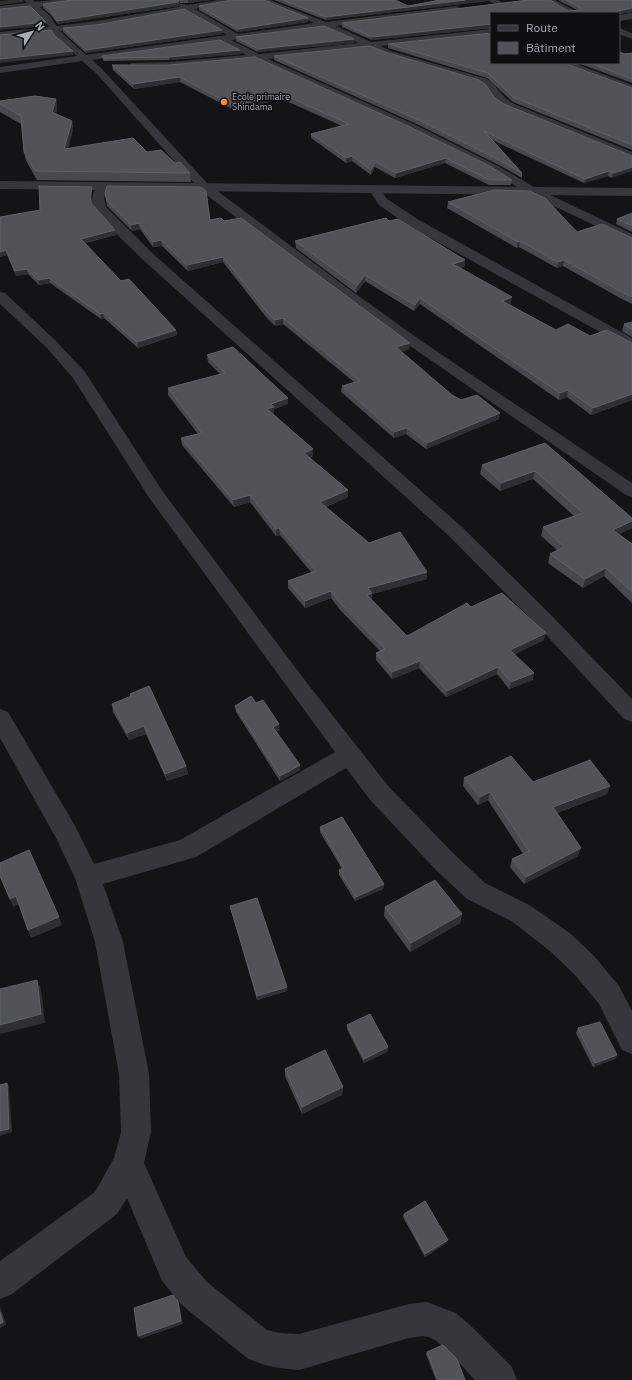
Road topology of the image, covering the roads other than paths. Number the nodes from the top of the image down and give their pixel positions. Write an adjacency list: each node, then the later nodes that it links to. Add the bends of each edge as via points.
1 (74, 0): 6 (street)
2 (171, 0): 10 (street)
3 (233, 0): 10 (street)
4 (263, 0): 19 (street)
5 (549, 0): 14 (street)
6 (32, 2): 12 (street); 20 (street)
7 (488, 3): 8 (street)
8 (504, 3)
9 (427, 4): 13 (street)
10 (188, 8): 20 (street); 26 (street)
11 (463, 8): 13 (street)
12 (0, 9)
13 (438, 11): 17 (street); 19 (street)
14 (573, 12)
15 (632, 16): 16 (street)
16 (620, 18)
17 (461, 20)
18 (473, 24): 22 (street)
19 (326, 25): 26 (street); 28 (street)
20 (53, 29): 24 (street); 30 (street)
21 (620, 31): 25 (street)
22 (490, 32)
23 (490, 32): 28 (street)
24 (0, 35)
25 (632, 36)
26 (237, 37): 27 (street)
27 (222, 39): 29 (street); 30 (street)
28 (372, 46): 29 (street); 36 (street, via 483,81 508,105)
29 (256, 57): 33 (street, via 170,65); 41 (street, via 414,128 494,168)
30 (87, 61): 32 (street); 34 (street); 39 (street)
31 (568, 64): 35 (street)
32 (104, 65)
33 (123, 66)
34 (0, 70)
35 (632, 89)
36 (632, 156)
37 (0, 184): 38 (street)
38 (102, 187): 39 (street); 47 (street, via 98,198 100,208 131,240 456,532 543,619)
39 (204, 187): 40 (street); 46 (street, via 418,345)
40 (375, 190): 41 (street); 45 (street, via 383,202 414,223)
41 (532, 191): 42 (street); 43 (street)
42 (632, 192)
43 (632, 239)
44 (0, 296): 49 (street, via 51,344 79,375 156,495)
45 (632, 344)
46 (632, 491)
47 (632, 714)
48 (0, 718): 50 (street, via 65,831)
49 (349, 755): 50 (street, via 187,849); 51 (street, via 417,835 476,891 522,914 561,943 586,966 609,995)
50 (88, 877): 52 (street, via 109,942 134,1074 136,1132)
51 (632, 1040)
52 (128, 1164): 53 (street, via 106,1203); 54 (street, via 174,1269 195,1294 260,1346 299,1352 335,1344 409,1321 427,1319 444,1326 454,1334)
53 (0, 1282)
54 (498, 1380)

